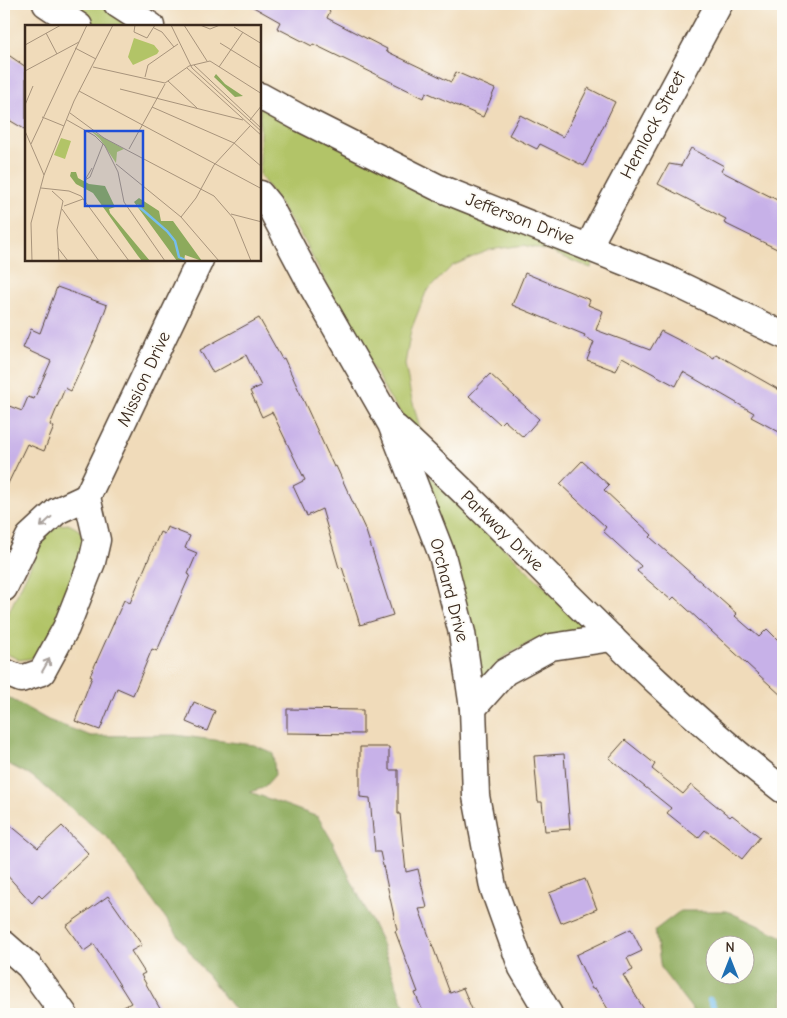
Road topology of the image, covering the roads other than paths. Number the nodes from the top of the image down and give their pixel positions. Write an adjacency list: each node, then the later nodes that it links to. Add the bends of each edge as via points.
1 (46, 4): 4 (street)
2 (117, 4): 5 (street)
3 (719, 4): 8 (street, Hemlock Street)
4 (78, 25)
5 (149, 25)
6 (261, 97): 8 (street, Jefferson Drive, via 438,187)
7 (261, 195): 11 (street, Orchard Drive)
8 (590, 246): 10 (street, Jefferson Drive, via 666,278)
9 (200, 261): 12 (street, Mission Drive)
10 (783, 335)
11 (392, 424): 14 (street, Parkway Drive); 16 (street, Orchard Drive, via 442,554 462,632)
12 (87, 497): 13 (street, one-way to 13, via 57,512 29,538); 15 (street, one-way to 12, via 21,679 42,672 66,628 92,562 97,540)
13 (4, 588)
14 (612, 638): 16 (street, via 550,647 505,672); 17 (street, Parkway Drive, via 739,756)
15 (4, 672)
16 (473, 708): 20 (street, Orchard Drive, via 476,796 492,887 522,968)
17 (783, 790)
18 (4, 944): 19 (street, via 29,966)
19 (64, 1014)
20 (549, 1014)

